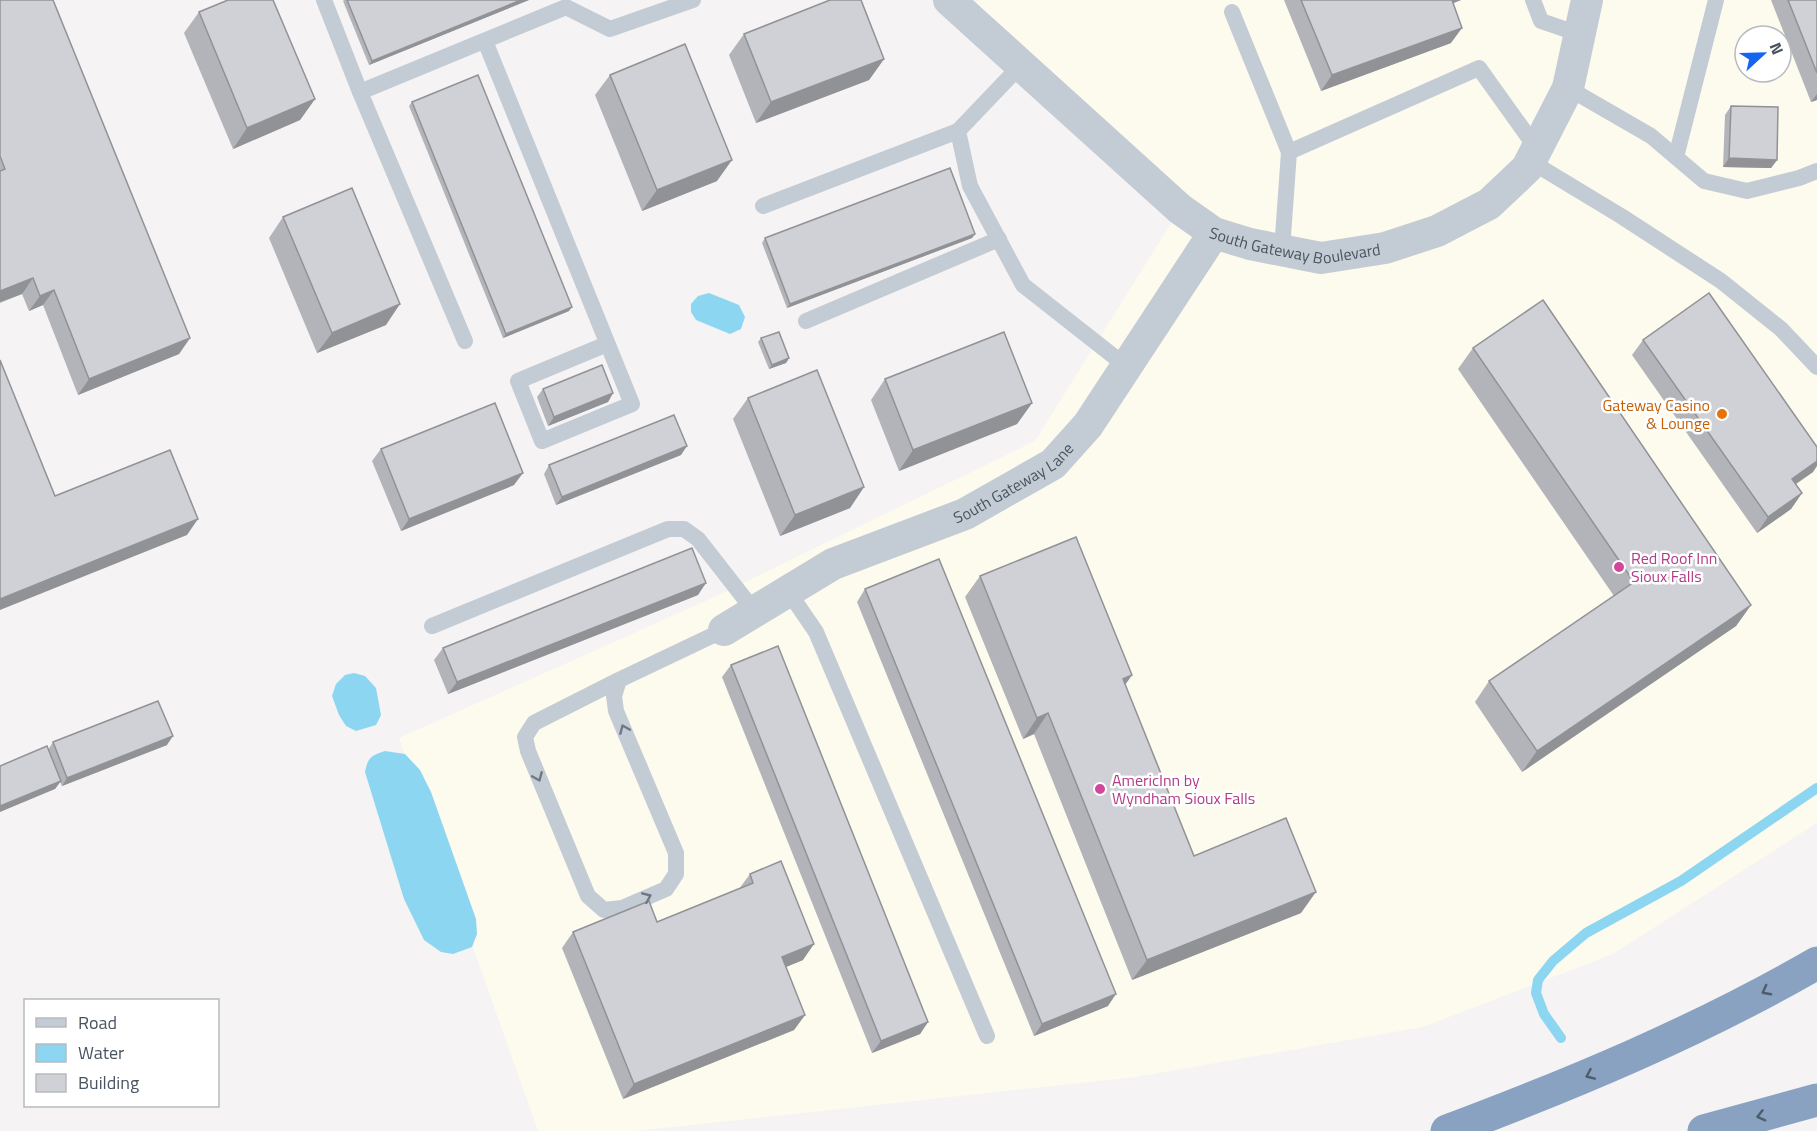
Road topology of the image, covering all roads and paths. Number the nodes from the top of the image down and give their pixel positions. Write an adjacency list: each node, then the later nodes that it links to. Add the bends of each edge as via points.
1 (324, 0): 13 (lane)
2 (693, 0): 7 (lane, via 610,28)
3 (949, 0): 11 (street, South Gateway Boulevard)
4 (1533, 0): 9 (lane, via 1541,21)
5 (1587, 0): 9 (street, South Gateway Boulevard)
6 (1716, 0): 17 (lane)
7 (564, 4): 10 (lane)
8 (1232, 12): 15 (lane)
9 (1579, 34): 12 (street, South Gateway Boulevard)
10 (485, 41): 13 (lane); 25 (lane)
11 (1021, 65): 14 (lane); 20 (street, South Gateway Boulevard, via 1180,209)
12 (1568, 88): 16 (street, South Gateway Boulevard); 17 (lane, via 1652,136)
13 (360, 92): 24 (lane)
14 (958, 130): 19 (lane); 21 (lane, via 970,186)
15 (1289, 152): 16 (lane, via 1479,68); 22 (lane)
16 (1533, 155): 22 (street, South Gateway Boulevard, via 1527,168 1489,204 1437,231 1385,248 1321,258); 27 (lane, via 1721,281 1781,330)
17 (1676, 157): 18 (lane, via 1704,181 1747,191)
18 (1817, 171)
19 (763, 206)
20 (1214, 233): 22 (street, South Gateway Boulevard); 26 (street, South Gateway Lane)
21 (999, 239): 23 (lane); 26 (lane, via 1023,285)
22 (1282, 250)
23 (806, 321)
24 (465, 341)
25 (608, 344): 25 (lane, via 518,381 542,441 632,404)
26 (1126, 366): 28 (street, South Gateway Lane, via 1088,424 1053,464 965,514 833,564)
27 (1817, 367)
28 (788, 591): 29 (street, South Gateway Lane); 34 (lane, via 816,632)
29 (755, 612): 30 (lane, via 698,539 684,529 668,529); 31 (street, South Gateway Lane)
30 (432, 626)
31 (724, 630): 32 (lane)
32 (619, 680): 32 (lane, one-way to 32, via 534,723 525,737 588,896 604,909 622,908 666,889 676,874 676,853 616,711 614,696)
33 (1817, 963): 36 (highway, one-way to 36, via 1664,1042 1540,1097)
34 (987, 1036)
35 (1817, 1100): 37 (highway, one-way to 37)
36 (1448, 1131)
37 (1704, 1131)

